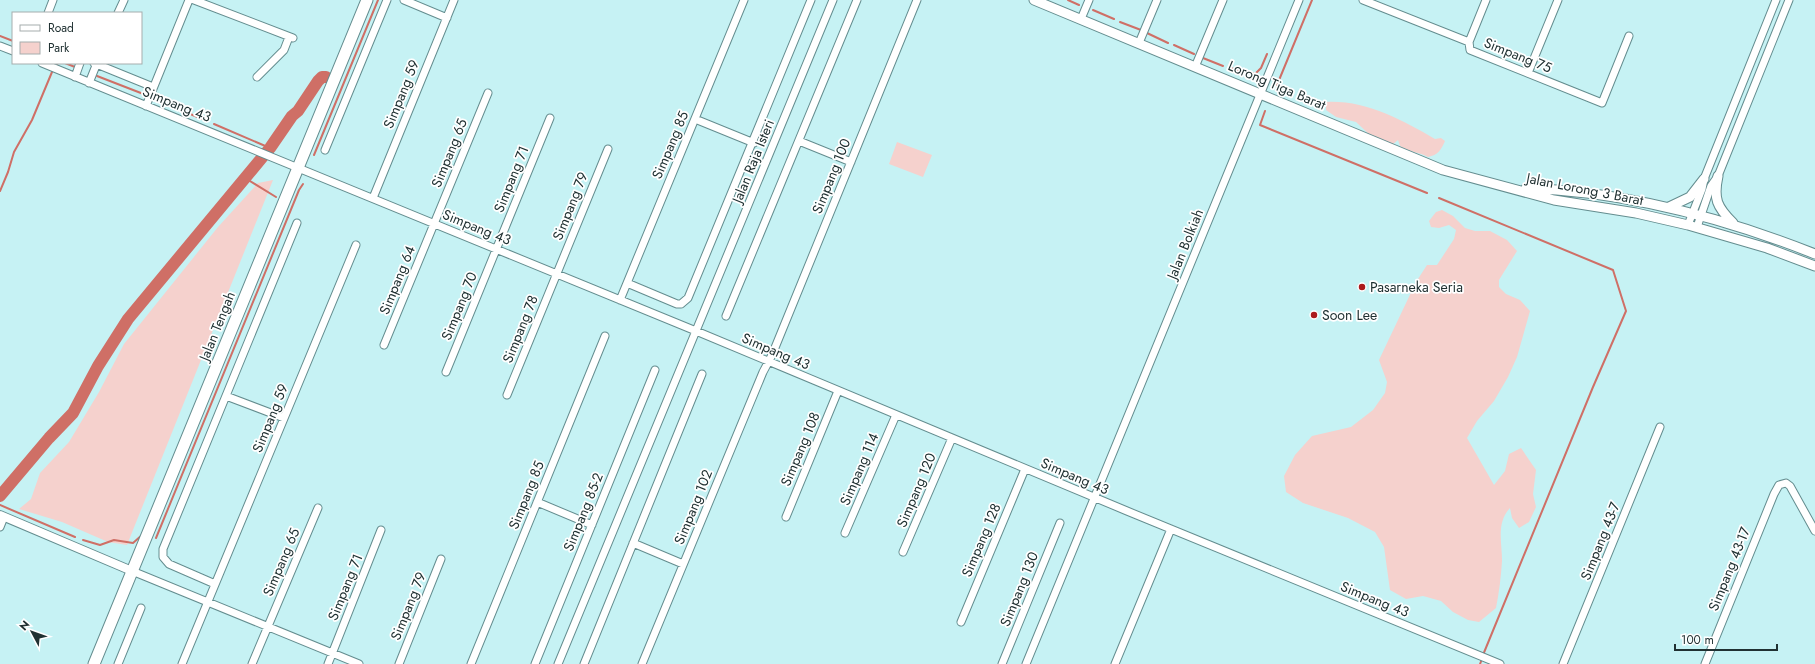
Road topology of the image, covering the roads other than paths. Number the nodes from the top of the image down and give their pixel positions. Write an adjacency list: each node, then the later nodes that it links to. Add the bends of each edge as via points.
1 (53, 0): 25 (street)
2 (124, 0): 26 (street)
3 (189, 0): 43 (street)
4 (194, 0): 41 (street, via 291,38 284,50)
5 (367, 0): 54 (main road, Jalan Tengah)
6 (387, 0): 52 (street)
7 (404, 0): 27 (street)
8 (454, 0): 27 (street, Simpang 59)
9 (744, 0): 48 (street, Simpang 85)
10 (811, 0): 50 (street)
11 (833, 0): 73 (street, Jalan Raja Isteri)
12 (857, 0): 49 (street)
13 (918, 0): 53 (street, Simpang 100)
14 (1034, 0): 24 (main road, Lorong Tiga Barat)
15 (1089, 0): 28 (street)
16 (1157, 0): 31 (street)
17 (1223, 0): 38 (street)
18 (1298, 0): 45 (street, Jalan Bolkiah)
19 (1363, 0): 30 (street, Simpang 75)
20 (1486, 0): 30 (street)
21 (1558, 0): 39 (street)
22 (1776, 0): 56 (street)
23 (1789, 0): 55 (street)
24 (1052, 3): 28 (main road, Lorong Tiga Barat)
25 (48, 12)
26 (118, 12)
27 (447, 18): 58 (street, Simpang 59)
28 (1081, 19): 31 (main road, Lorong Tiga Barat)
29 (1628, 36): 39 (street, Simpang 75, via 1602,103)
30 (1469, 42): 39 (street, Simpang 75, via 1470,50)
31 (1139, 44): 38 (main road, Lorong Tiga Barat)
32 (0, 46): 33 (street)
33 (12, 51)
34 (44, 64): 40 (street, Simpang 43)
35 (80, 64): 40 (street)
36 (96, 64): 42 (street)
37 (98, 64): 43 (street)
38 (1195, 67): 45 (main road, Lorong Tiga Barat)
39 (1528, 73)
40 (75, 77): 42 (street, Simpang 43)
41 (257, 77)
42 (90, 82): 46 (street, Simpang 43)
43 (153, 87): 46 (street)
44 (488, 92): 62 (street, Simpang 65)
45 (1260, 94): 57 (main road, Lorong Tiga Barat, via 1443,170); 88 (street, Jalan Bolkiah)
46 (146, 106): 54 (street, Simpang 43)
47 (550, 118): 66 (street, Simpang 71)
48 (695, 119): 50 (street); 70 (street, Simpang 85)
49 (799, 141): 53 (street); 72 (street)
50 (754, 143): 70 (street, via 693,289 685,302 677,304)
51 (608, 149): 69 (street, Simpang 79)
52 (325, 150)
53 (851, 162): 76 (street, Simpang 100)
54 (298, 168): 58 (street, Simpang 43); 104 (main road, Jalan Tengah)
55 (1718, 176): 60 (street); 63 (main road, via 1715,188 1719,208)
56 (1704, 179): 59 (main road, via 1690,197); 60 (street)
57 (1511, 188): 59 (main road, Jalan Lorong 3 Barat, via 1556,189); 64 (main road, Jalan Lorong 3 Barat, via 1554,200 1636,213)
58 (373, 198): 62 (street, Simpang 43)
59 (1669, 207): 60 (main road, Jalan Lorong 3 Barat)
60 (1697, 213): 63 (main road, Jalan Lorong 3 Barat); 64 (street)
61 (297, 223): 82 (street)
62 (434, 224): 66 (street, Simpang 43); 75 (street, Simpang 64)
63 (1733, 224): 67 (main road, Jalan Lorong 3 Barat)
64 (1692, 226): 68 (main road, Jalan Lorong 3 Barat, via 1767,248)
65 (356, 245): 84 (street, Simpang 59)
66 (496, 249): 69 (street, Simpang 43); 78 (street, Simpang 70)
67 (1815, 254)
68 (1815, 266)
69 (557, 274): 71 (street, Simpang 43); 81 (street, Simpang 78)
70 (627, 283): 71 (street, Simpang 85)
71 (620, 300): 73 (street, Simpang 43)
72 (726, 316)
73 (696, 331): 76 (street, Simpang 43); 120 (street, Jalan Raja Isteri)
74 (605, 336): 89 (street, Simpang 85)
75 (384, 345)
76 (768, 361): 80 (street, Simpang 43); 103 (street, Simpang 102)
77 (655, 370): 94 (street, Simpang 85-2)
78 (446, 372)
79 (702, 374): 100 (street)
80 (838, 391): 83 (street, Simpang 43); 92 (street, Simpang 108)
81 (507, 395)
82 (226, 396): 84 (street); 105 (street, via 163,549 163,557 169,564)
83 (896, 415): 86 (street, Simpang 43); 99 (street, Simpang 114)
84 (284, 418): 105 (street, Simpang 59)
85 (1660, 428): 127 (street, Simpang 43-7)
86 (952, 438): 87 (street, Simpang 43); 101 (street, Simpang 120)
87 (1025, 469): 88 (street, Simpang 43); 108 (street, Simpang 128)
88 (1095, 498): 96 (street, Simpang 43); 124 (street, Jalan Bolkiah)
89 (537, 502): 94 (street); 118 (street, Simpang 85)
90 (318, 508): 109 (street, Simpang 65)
91 (2, 516): 95 (street); 104 (street)
92 (786, 517)
93 (1060, 523): 123 (street, Simpang 130)
94 (592, 525): 119 (street, Simpang 85-2)
95 (0, 527)
96 (1171, 529): 125 (street); 126 (street, Simpang 43)
97 (381, 530): 110 (street, Simpang 71)
98 (1815, 531): 128 (street, Simpang 43-17, via 1790,486 1786,483 1779,485)
99 (845, 533)
100 (633, 543): 103 (street); 121 (street)
101 (903, 552)
102 (441, 559): 117 (street, Simpang 79)
103 (683, 564): 122 (street, Simpang 102)
104 (132, 570): 106 (street); 111 (main road, Jalan Tengah)
105 (215, 584): 106 (street, Simpang 59)
106 (208, 602): 109 (street); 113 (street, Simpang 59)
107 (141, 608): 112 (street)
108 (961, 622)
109 (268, 626): 110 (street); 114 (street)
110 (332, 653): 115 (street); 116 (street)
111 (94, 664)
112 (118, 664)
113 (182, 664)
114 (252, 664)
115 (328, 664)
116 (359, 664)
117 (399, 664)
118 (471, 664)
119 (535, 664)
120 (558, 664)
121 (584, 664)
122 (642, 664)
123 (1002, 664)
124 (1026, 664)
125 (1115, 664)
126 (1500, 664)
127 (1563, 664)
128 (1705, 664)

